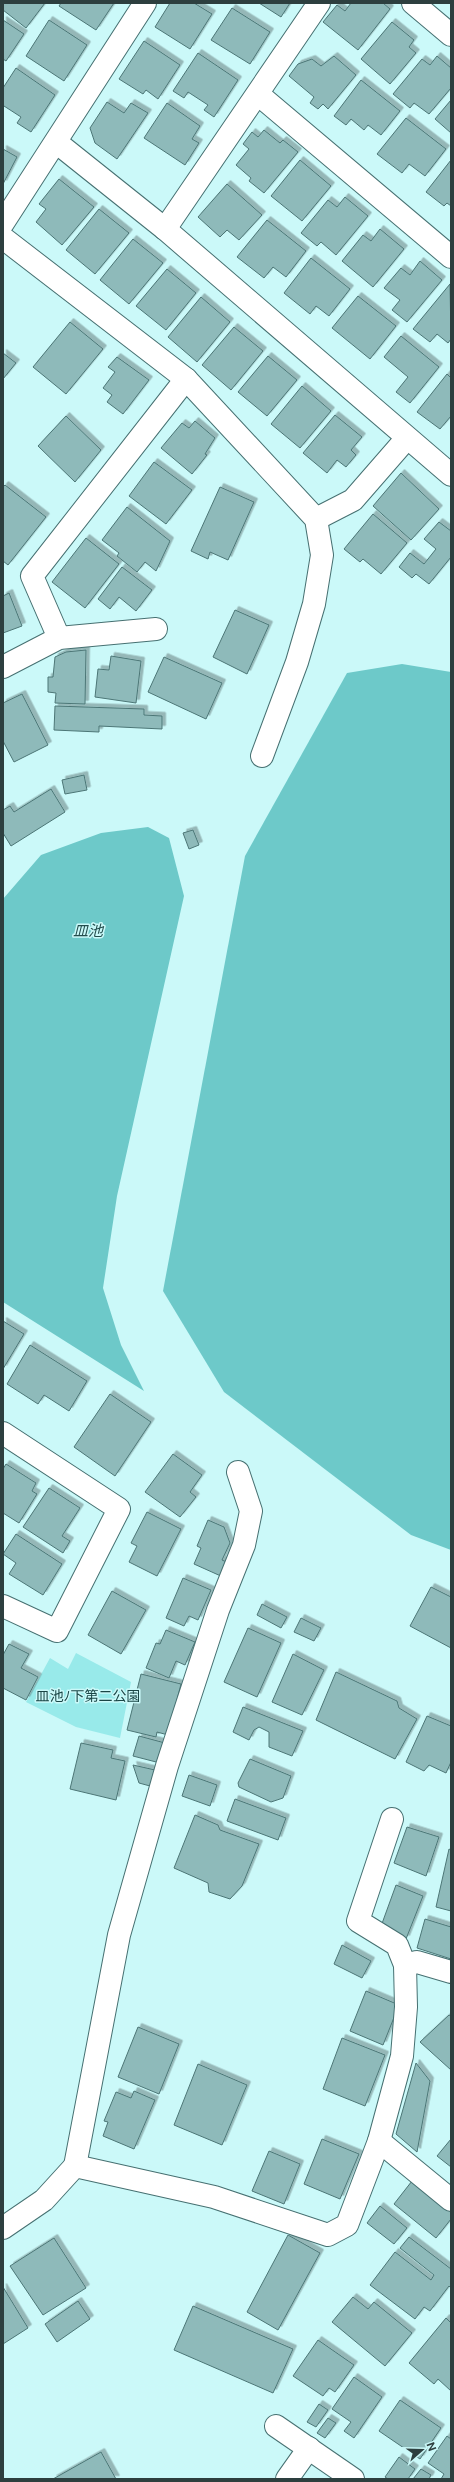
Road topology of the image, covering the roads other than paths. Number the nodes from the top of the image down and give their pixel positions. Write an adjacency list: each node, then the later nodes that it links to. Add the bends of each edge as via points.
1 (145, 3): 6 (street)
2 (319, 3): 5 (street)
3 (413, 3): 4 (street)
4 (451, 35)
5 (259, 95): 8 (street); 10 (street)
6 (56, 142): 7 (street); 8 (street)
7 (3, 223)
8 (165, 229): 12 (street)
9 (3, 238): 11 (street)
10 (451, 257)
11 (186, 379): 14 (street); 16 (street, via 32,576)
12 (407, 438): 13 (street); 14 (street, via 353,500)
13 (451, 475)
14 (316, 519): 18 (street, via 322,555 314,604 297,662)
15 (156, 629): 16 (street)
16 (59, 638): 17 (street)
17 (3, 667)
18 (262, 756)
19 (3, 1433): 21 (street, via 119,1509 56,1631)
20 (238, 1472): 26 (street, via 251,1512 244,1545 218,1610 167,1766 118,1935)
21 (3, 1606)
22 (392, 1819): 23 (street, via 358,1921 397,1945)
23 (405, 1965): 24 (street, via 417,1962); 25 (street, via 406,2007 402,2056)
24 (451, 1972)
25 (379, 2141): 26 (street, via 347,2225 328,2235 214,2197); 27 (street)
26 (75, 2166): 28 (street, via 44,2200)
27 (451, 2200)
28 (3, 2228)
29 (276, 2426): 30 (street)
30 (309, 2448): 31 (street); 32 (street)
31 (288, 2479)
32 (353, 2479)

